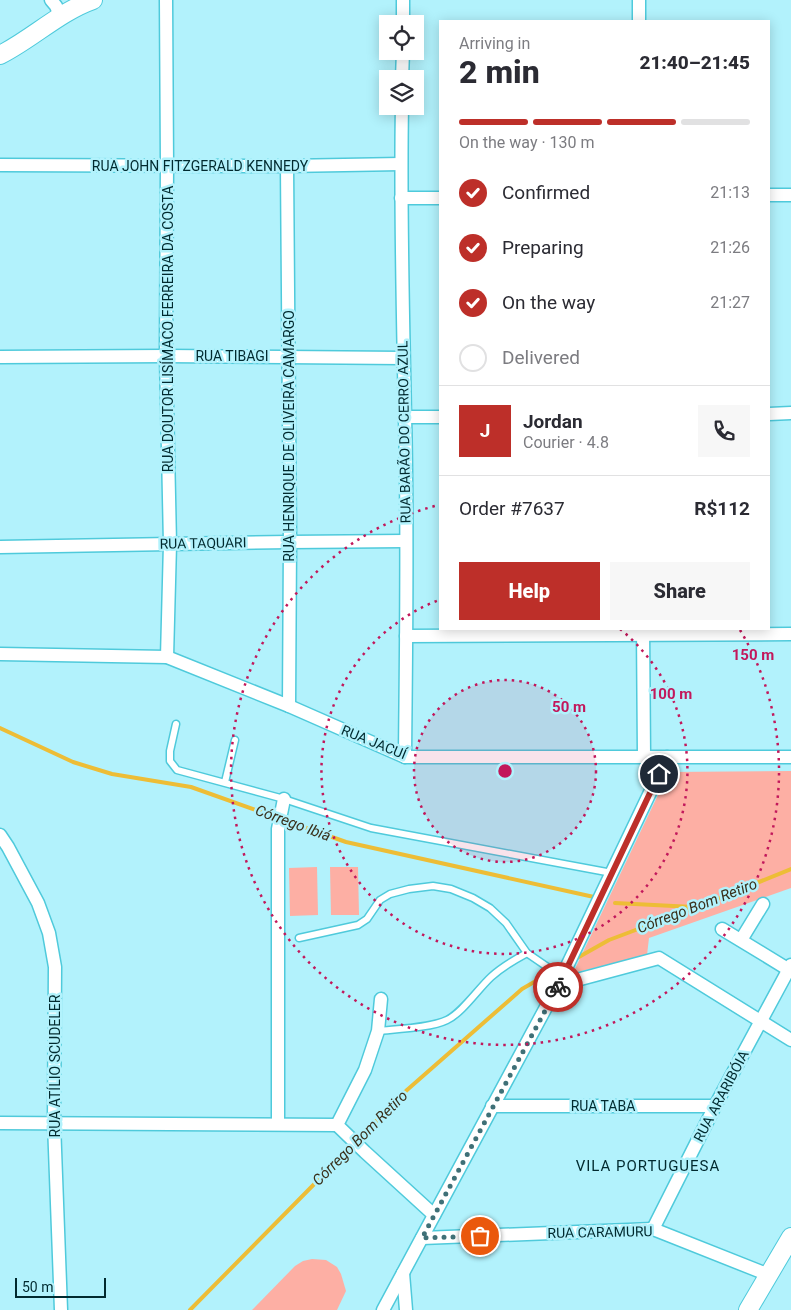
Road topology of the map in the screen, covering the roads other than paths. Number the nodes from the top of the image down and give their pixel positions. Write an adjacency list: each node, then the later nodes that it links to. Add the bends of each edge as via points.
1 (166, 0): 12 (street, RUA DOUTOR LISÍMACO FERREIRA DA COSTA)
2 (403, 0): 6 (street)
3 (639, 0): 7 (street)
4 (86, 1): 5 (street)
5 (56, 6): 8 (street, via 9,51)
6 (403, 15)
7 (639, 20)
8 (0, 55)
9 (402, 115): 10 (street, RUA BARÃO DO CERRO AZUL)
10 (401, 164): 13 (street, RUA JOHN FITZGERALD KENNEDY); 16 (street, RUA BARÃO DO CERRO AZUL)
11 (0, 165): 12 (street, RUA JOHN FITZGERALD KENNEDY)
12 (167, 165): 13 (street, RUA JOHN FITZGERALD KENNEDY); 18 (street, RUA DOUTOR LISÍMACO FERREIRA DA COSTA)
13 (288, 166): 19 (street, RUA HENRIQUE DE OLIVEIRA CAMARGO)
14 (770, 195): 15 (street)
15 (791, 195)
16 (401, 198): 17 (street); 21 (street, RUA BARÃO DO CERRO AZUL)
17 (439, 198)
18 (166, 356): 19 (street, RUA TIBAGI); 20 (street, RUA TIBAGI); 28 (street, RUA DOUTOR LISÍMACO FERREIRA DA COSTA)
19 (289, 356): 21 (street, RUA TIBAGI); 27 (street, RUA HENRIQUE DE OLIVEIRA CAMARGO)
20 (0, 357)
21 (403, 358): 24 (street, RUA BARÃO DO CERRO AZUL)
22 (770, 414): 23 (street)
23 (791, 414)
24 (405, 417): 25 (street); 26 (street, RUA BARÃO DO CERRO AZUL)
25 (439, 417)
26 (406, 541): 27 (street, RUA TAQUARI); 33 (street, RUA BARÃO DO CERRO AZUL)
27 (290, 542): 28 (street, RUA TAQUARI); 36 (street, RUA HENRIQUE DE OLIVEIRA CAMARGO)
28 (170, 544): 29 (street, RUA TAQUARI); 35 (street, RUA DOUTOR LISÍMACO FERREIRA DA COSTA)
29 (0, 547)
30 (525, 632): 31 (street); 33 (street)
31 (643, 632): 32 (street); 40 (street)
32 (791, 634)
33 (406, 636): 39 (street, RUA BARÃO DO CERRO AZUL)
34 (0, 654): 35 (street, RUA JACUÍ)
35 (167, 657): 36 (street, RUA JACUÍ)
36 (289, 706): 39 (street, RUA JACUÍ)
37 (176, 724): 43 (lane, via 170,761 177,770)
38 (235, 740): 43 (lane)
39 (405, 757): 40 (street, RUA JACUÍ)
40 (644, 757): 41 (street, RUA JACUÍ)
41 (667, 757): 42 (street, RUA JACUÍ); 46 (street)
42 (791, 757)
43 (224, 782): 44 (lane)
44 (282, 806): 46 (lane, via 371,828); 62 (street, via 278,828)
45 (0, 835): 61 (street, RUA ATÍLIO SCUDELER, via 38,903 49,933 54,967)
46 (612, 873): 53 (street)
47 (763, 904): 50 (street)
48 (722, 929): 50 (street)
49 (299, 938): 51 (lane, via 358,925 367,919 380,900 390,894 433,886 451,889 490,908 506,922)
50 (741, 940): 52 (street)
51 (526, 953): 53 (lane); 56 (lane, via 492,976 448,1020)
52 (790, 968): 55 (street, RUA ARARIBÓIA)
53 (560, 981): 55 (street, via 659,958); 58 (street)
54 (381, 999): 56 (street)
55 (761, 1021): 57 (street); 59 (street, RUA ARARIBÓIA)
56 (378, 1031): 63 (street)
57 (791, 1040)
58 (492, 1106): 59 (street, RUA TABA); 64 (street)
59 (715, 1106): 65 (street, RUA ARARIBÓIA)
60 (0, 1123): 61 (street)
61 (54, 1123): 62 (street); 71 (street, RUA ATÍLIO SCUDELER)
62 (278, 1124): 63 (street)
63 (341, 1128): 64 (street)
64 (434, 1215): 66 (street)
65 (653, 1229): 66 (street, RUA CARAMURU); 69 (street, RUA CARAMURU)
66 (422, 1238): 68 (street)
67 (789, 1246): 69 (street)
68 (404, 1273): 70 (street); 72 (street)
69 (769, 1275): 73 (street)
70 (388, 1308)
71 (61, 1310)
72 (406, 1310)
73 (748, 1310)

